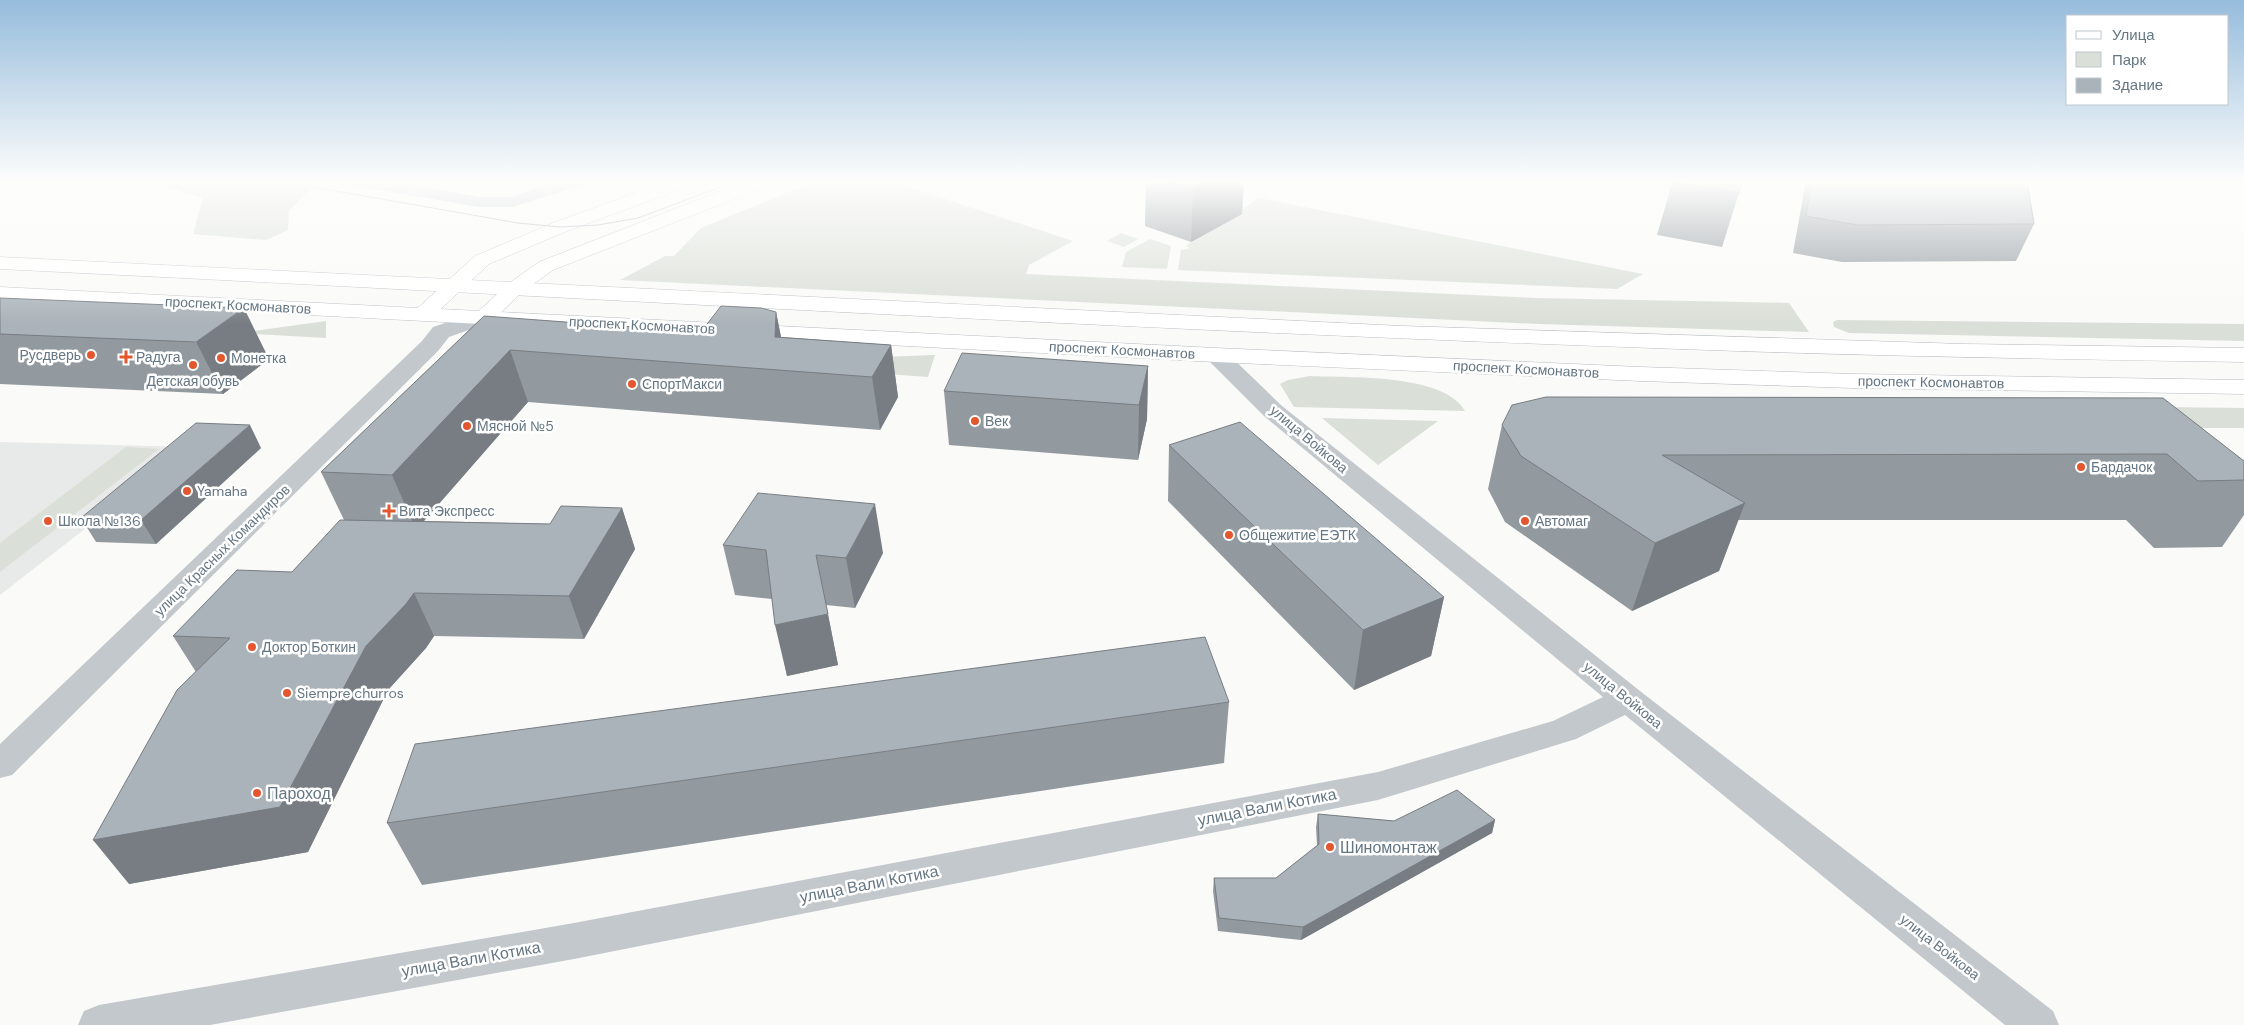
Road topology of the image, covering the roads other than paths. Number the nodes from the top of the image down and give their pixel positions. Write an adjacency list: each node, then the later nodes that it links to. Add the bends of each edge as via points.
1 (556, 228): 4 (main road, via 482,260)
2 (644, 228): 5 (main road, via 546,266)
3 (0, 263): 4 (main road)
4 (453, 284): 5 (main road); 8 (main road)
5 (516, 288): 7 (main road); 10 (main road, via 1444,335 1835,349)
6 (0, 293): 8 (main road, проспект Космонавтов)
7 (483, 317): 8 (street); 9 (main road, проспект Космонавтов)
8 (432, 323): 13 (street, улица Красных Командиров, via 430,346)
9 (1216, 355): 11 (main road, проспект Космонавтов, via 1863,381); 12 (street, улица Войкова, via 1273,411)
10 (2244, 356)
11 (2244, 387)
12 (1628, 699): 14 (street, улица Вали Котика, via 1564,730 1378,786 574,941); 15 (street, улица Войкова)
13 (0, 765)
14 (100, 1025)
15 (2038, 1025)

